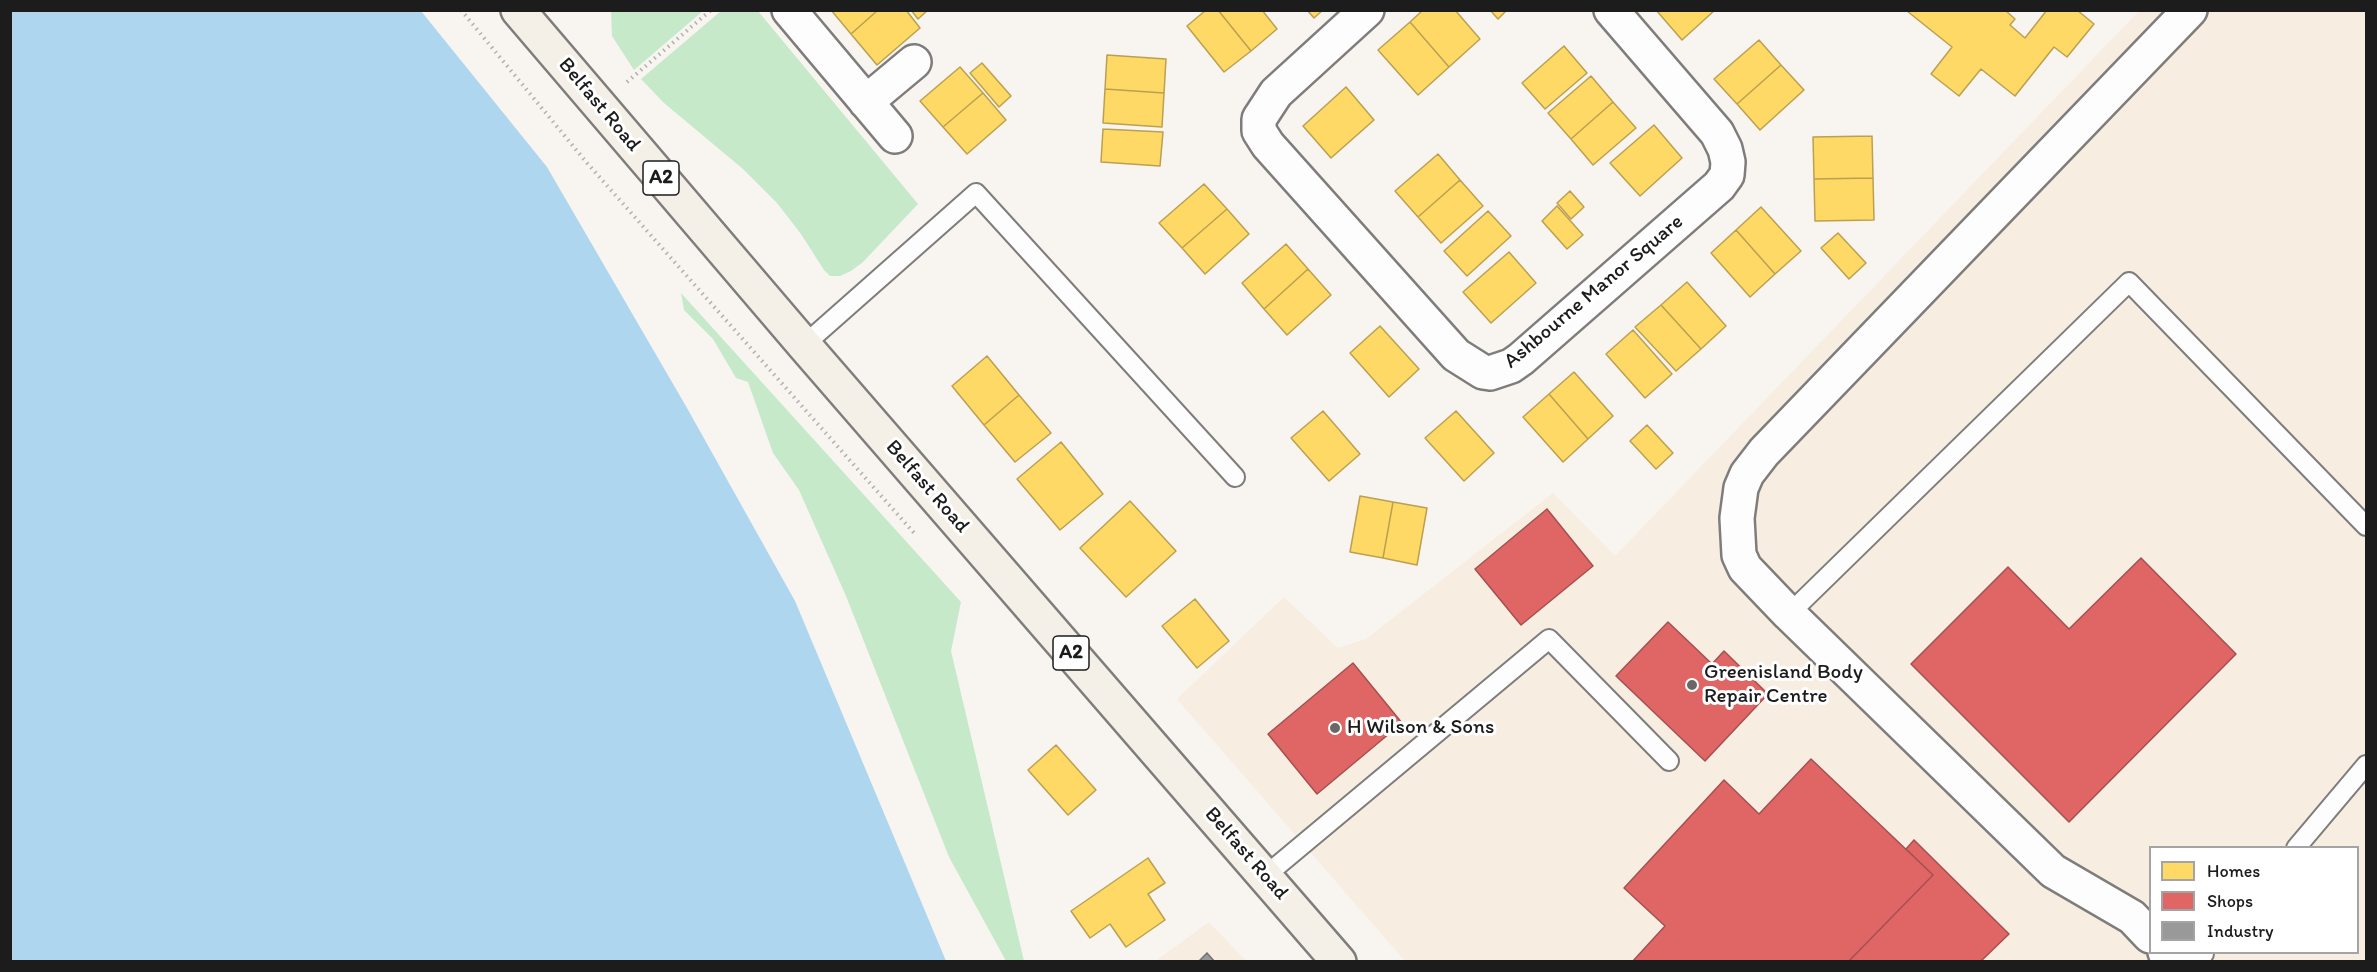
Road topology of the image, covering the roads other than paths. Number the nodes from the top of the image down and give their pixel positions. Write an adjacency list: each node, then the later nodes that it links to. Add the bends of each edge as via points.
1 (518, 10): 9 (highway, Belfast Road / A2)
2 (789, 10): 7 (street)
3 (1367, 10): 4 (street, Ashbourne Manor Square, via 1276,93 1259,119 1259,131 1456,355 1490,373 1521,359 1727,175 1725,149 1717,133)
4 (1611, 10)
5 (2190, 10): 12 (street, via 1747,474 1738,501 1739,555 1745,568)
6 (914, 62): 7 (street)
7 (866, 102): 8 (street)
8 (895, 136)
9 (804, 345): 10 (lane, via 976,193); 16 (highway, Belfast Road / A2)
10 (1235, 477)
11 (2367, 526): 12 (lane, via 2129,282)
12 (1789, 614): 17 (street, via 2053,871 2132,917)
13 (1669, 761): 16 (lane, via 1549,639)
14 (2367, 765): 15 (lane)
15 (2298, 846)
16 (1265, 876): 20 (highway, Belfast Road / A2)
17 (2149, 934)
18 (2179, 954): 19 (lane)
19 (2204, 956)
20 (1339, 962)

